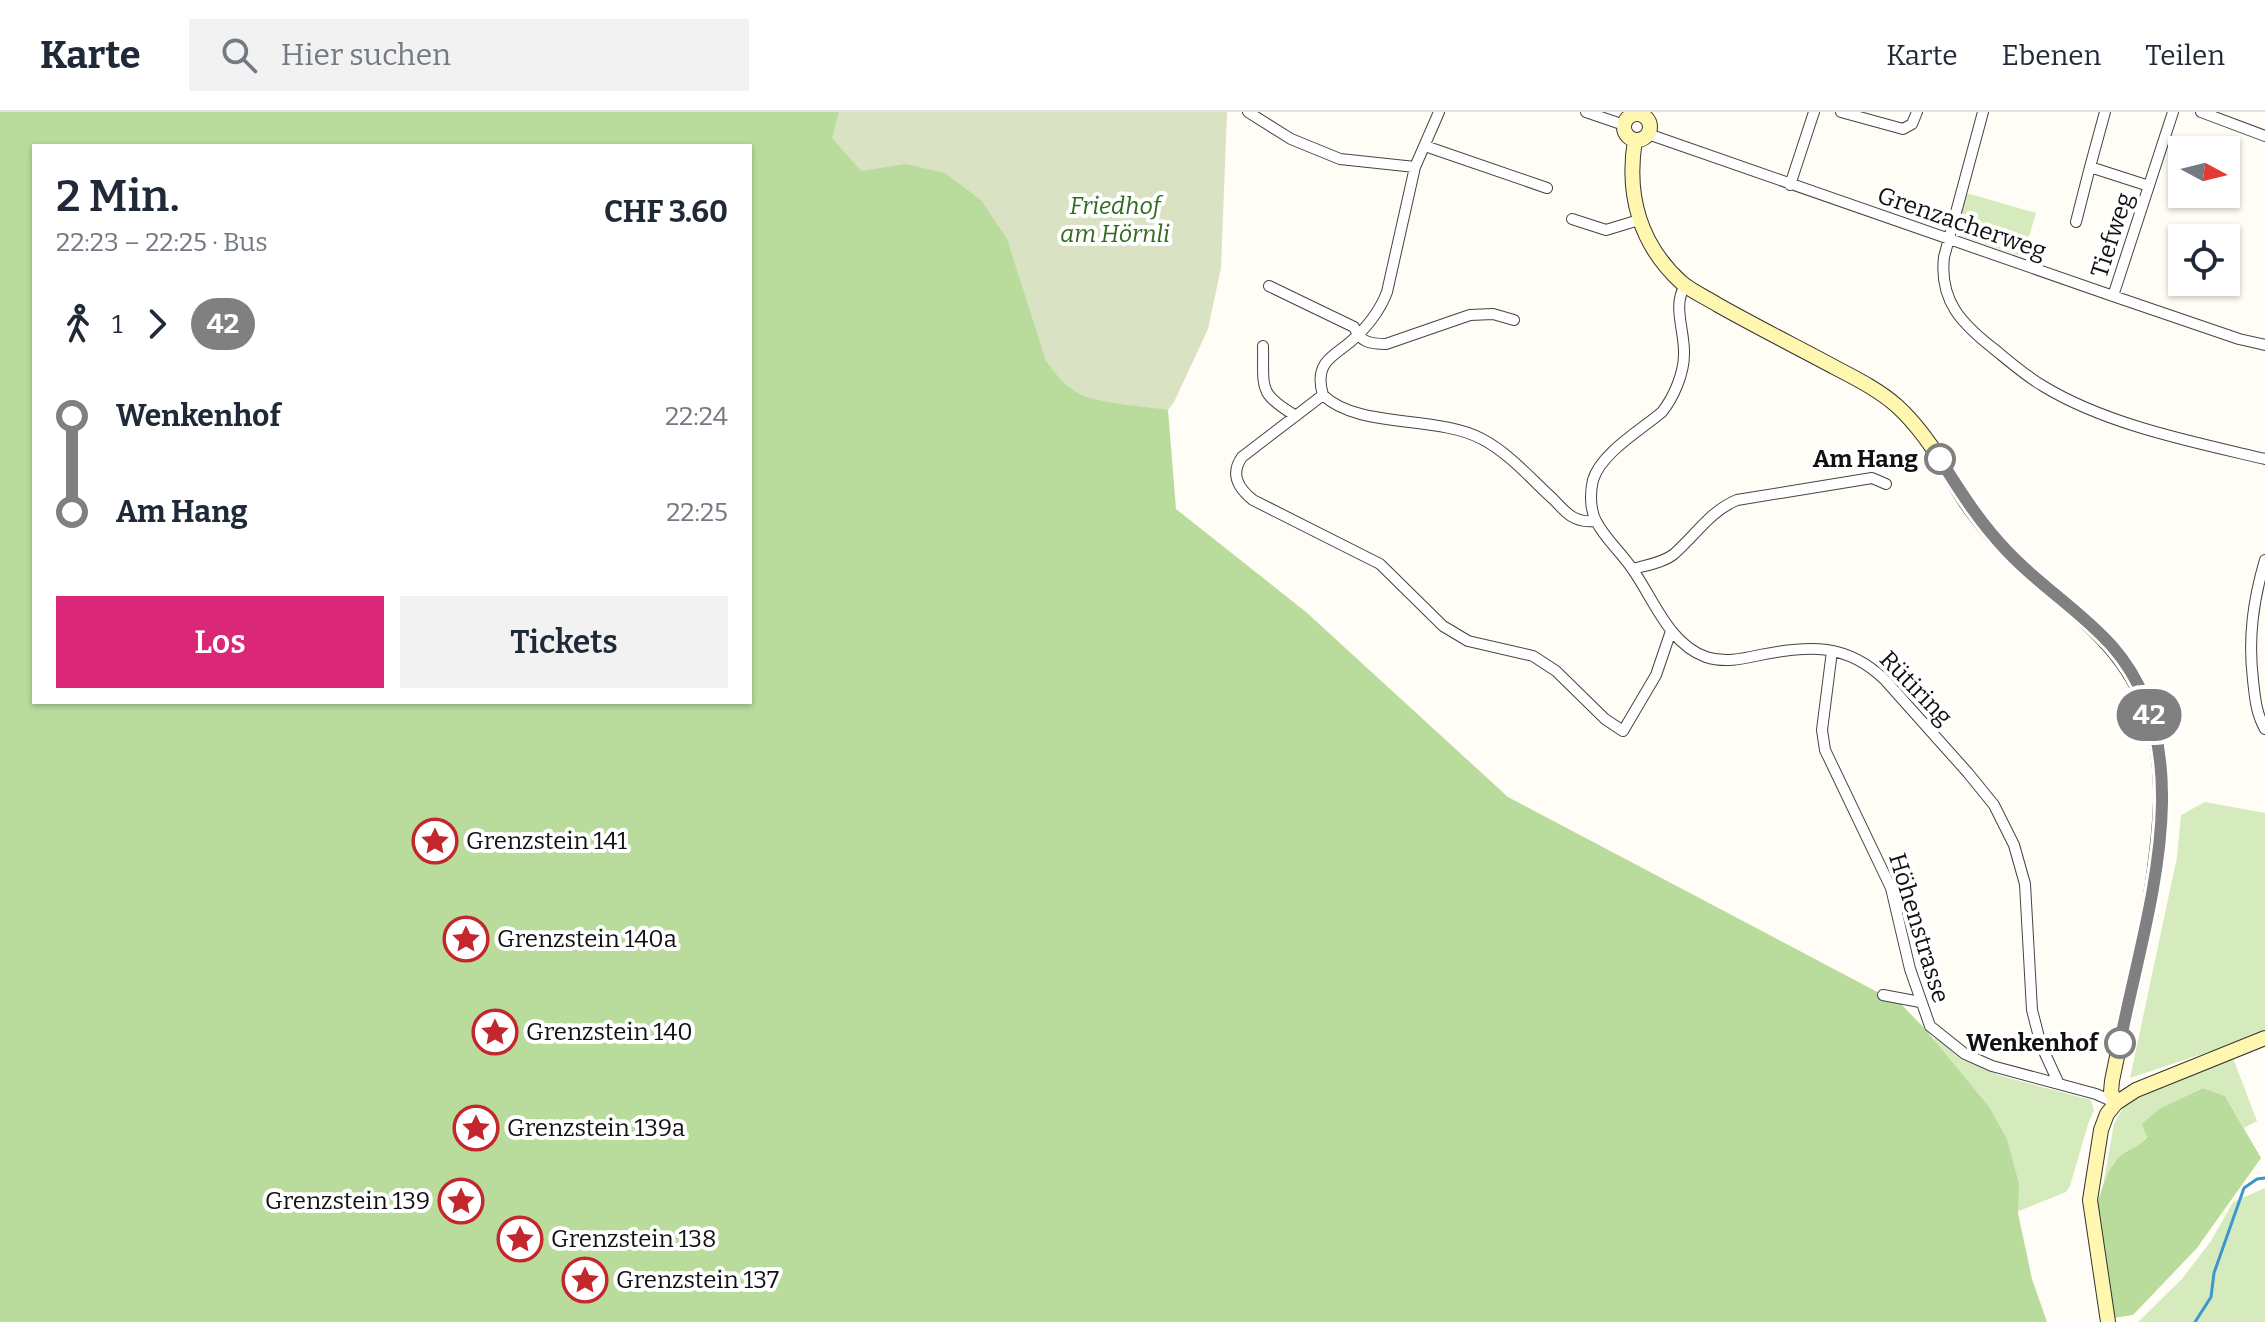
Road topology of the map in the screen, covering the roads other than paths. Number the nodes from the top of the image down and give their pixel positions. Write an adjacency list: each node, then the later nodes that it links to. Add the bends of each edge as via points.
1 (1248, 112): 16 (street, via 1291,139 1340,159)
2 (1439, 112): 15 (street)
3 (1586, 112): 12 (street)
4 (1814, 112): 18 (street)
5 (1841, 112): 6 (street, via 1903,129)
6 (1917, 112)
7 (1983, 112): 24 (street)
8 (2105, 112): 17 (street, Tiefweg)
9 (2173, 112): 19 (street, Tiefweg)
10 (2201, 112): 13 (street)
11 (1641, 113): 12 (street); 14 (street, via 1649,123)
12 (1624, 125): 14 (street, via 1625,133)
13 (2265, 136)
14 (1642, 137): 18 (street, Grenzacherweg); 22 (street, via 1632,177)
15 (1425, 146): 16 (street); 20 (street)
16 (1415, 167): 29 (street, via 1387,292)
17 (2090, 167): 19 (street, Tiefweg); 23 (street, Tiefweg)
18 (1790, 185): 24 (street, Grenzacherweg)
19 (2149, 186): 27 (street, Tiefweg)
20 (1547, 188)
21 (1572, 219): 22 (street, via 1606,230)
22 (1639, 220): 26 (street, via 1666,266)
23 (2076, 222)
24 (1950, 240): 27 (street, Grenzacherweg); 34 (street, via 1943,280 1953,309 1985,342 2044,387 2102,414)
25 (1269, 286): 29 (street, via 1354,327)
26 (1685, 286): 36 (street, via 1679,303 1684,354 1669,404 1599,466 1592,482); 46 (street, via 1874,388 1898,407 2002,546 2112,645 2135,681 2155,734 2162,816 2149,916 2112,1081)
27 (2113, 296): 30 (street, Grenzacherweg)
28 (1514, 320): 29 (street, via 1470,315 1386,344)
29 (1358, 336): 32 (street, via 1325,364)
30 (2265, 345)
31 (1263, 346): 33 (street, via 1267,396)
32 (1323, 395): 33 (street); 36 (street, via 1356,413 1450,428 1482,439 1571,516)
33 (1296, 416): 39 (street, via 1237,464 1238,484 1245,493 1380,564 1443,626 1468,641 1533,656 1623,731 1656,675)
34 (2265, 459)
35 (1886, 484): 38 (street, via 1872,478 1737,500 1699,526 1674,554)
36 (1595, 521): 38 (street, Rütiring)
37 (2265, 560): 41 (street, via 2251,624 2250,658 2257,715)
38 (1633, 569): 39 (street, Rütiring)
39 (1671, 631): 40 (street, Rütiring, via 1686,647 1722,660 1791,648)
40 (1832, 651): 43 (street, Höhenstrasse, via 1822,730 1825,750 1891,888); 45 (street, Rütiring, via 1858,659 1885,680 1994,805 2014,845 2025,884 2032,1010)
41 (2265, 729)
42 (1883, 995): 43 (street)
43 (1920, 1002): 45 (street, Höhenstrasse, via 1930,1026 1965,1054)
44 (2265, 1038): 46 (street)
45 (2059, 1084): 46 (street, Höhenstrasse)
46 (2116, 1103): 47 (street, via 2101,1130 2090,1200)
47 (2108, 1322)

